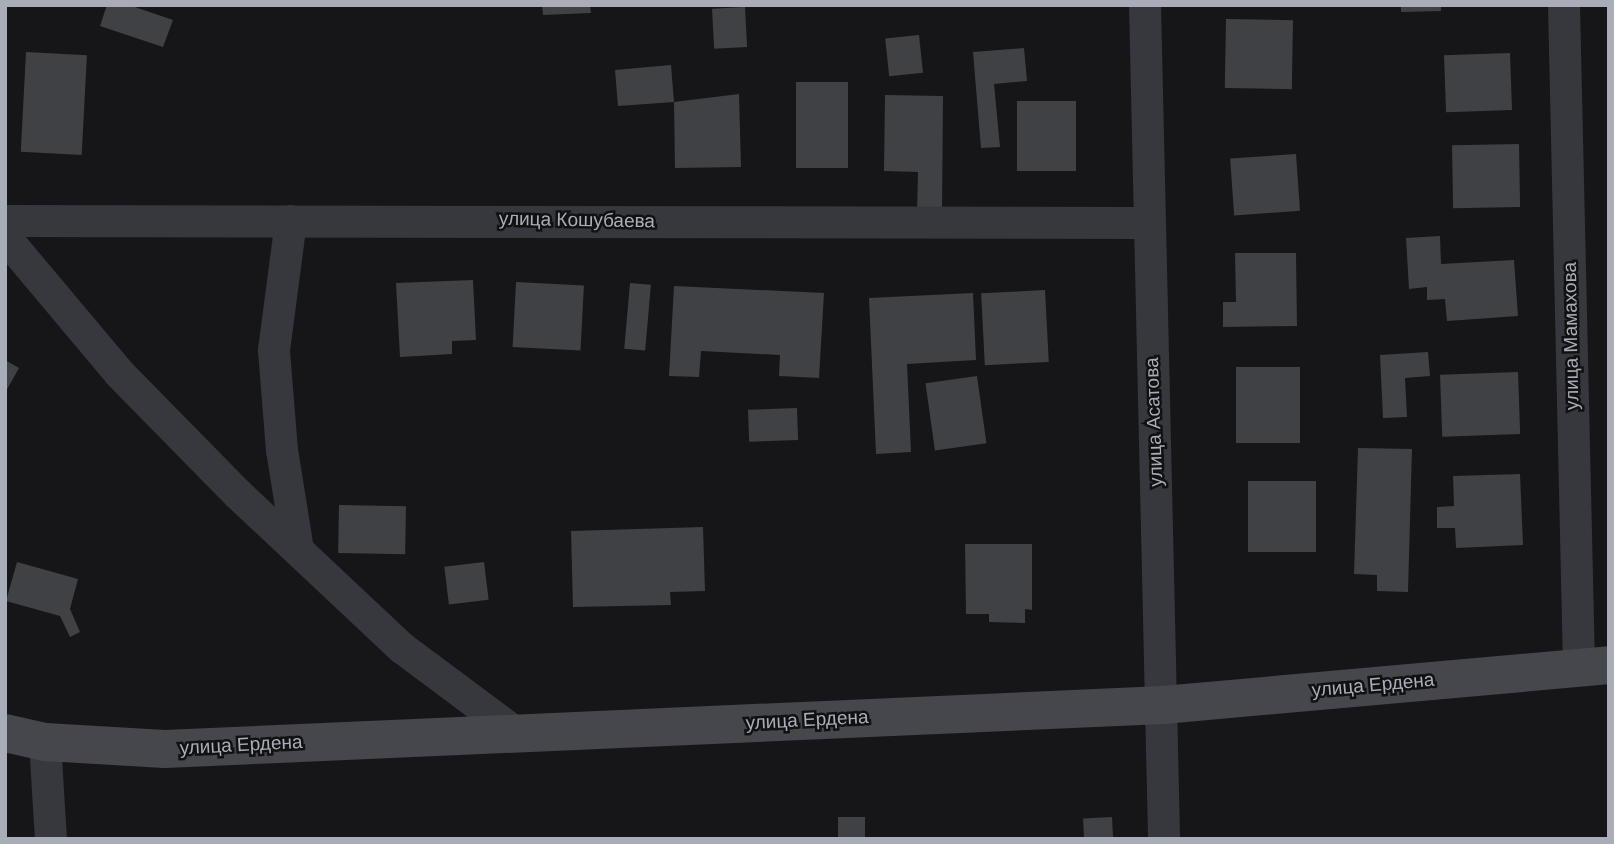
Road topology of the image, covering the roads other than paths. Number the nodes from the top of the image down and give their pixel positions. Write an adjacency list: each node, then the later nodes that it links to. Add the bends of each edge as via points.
1 (1145, 5): 5 (street, улица Асатова)
2 (1564, 5): 8 (street, улица Мамахова)
3 (5, 220): 4 (street, улица Кошубаева)
4 (291, 221): 5 (street, улица Кошубаева); 7 (street, via 274,351 282,450)
5 (1148, 223): 9 (street, улица Асатова)
6 (5, 237): 7 (street, via 119,373)
7 (298, 550): 11 (street, via 402,648)
8 (1594, 665): 9 (street, улица Ердена)
9 (1163, 705): 11 (street, улица Ердена); 14 (street, улица Асатова)
10 (5, 733): 12 (street, улица Ердена)
11 (516, 733): 12 (street, улица Ердена, via 165,749)
12 (45, 742): 13 (street)
13 (51, 839)
14 (1164, 839)

